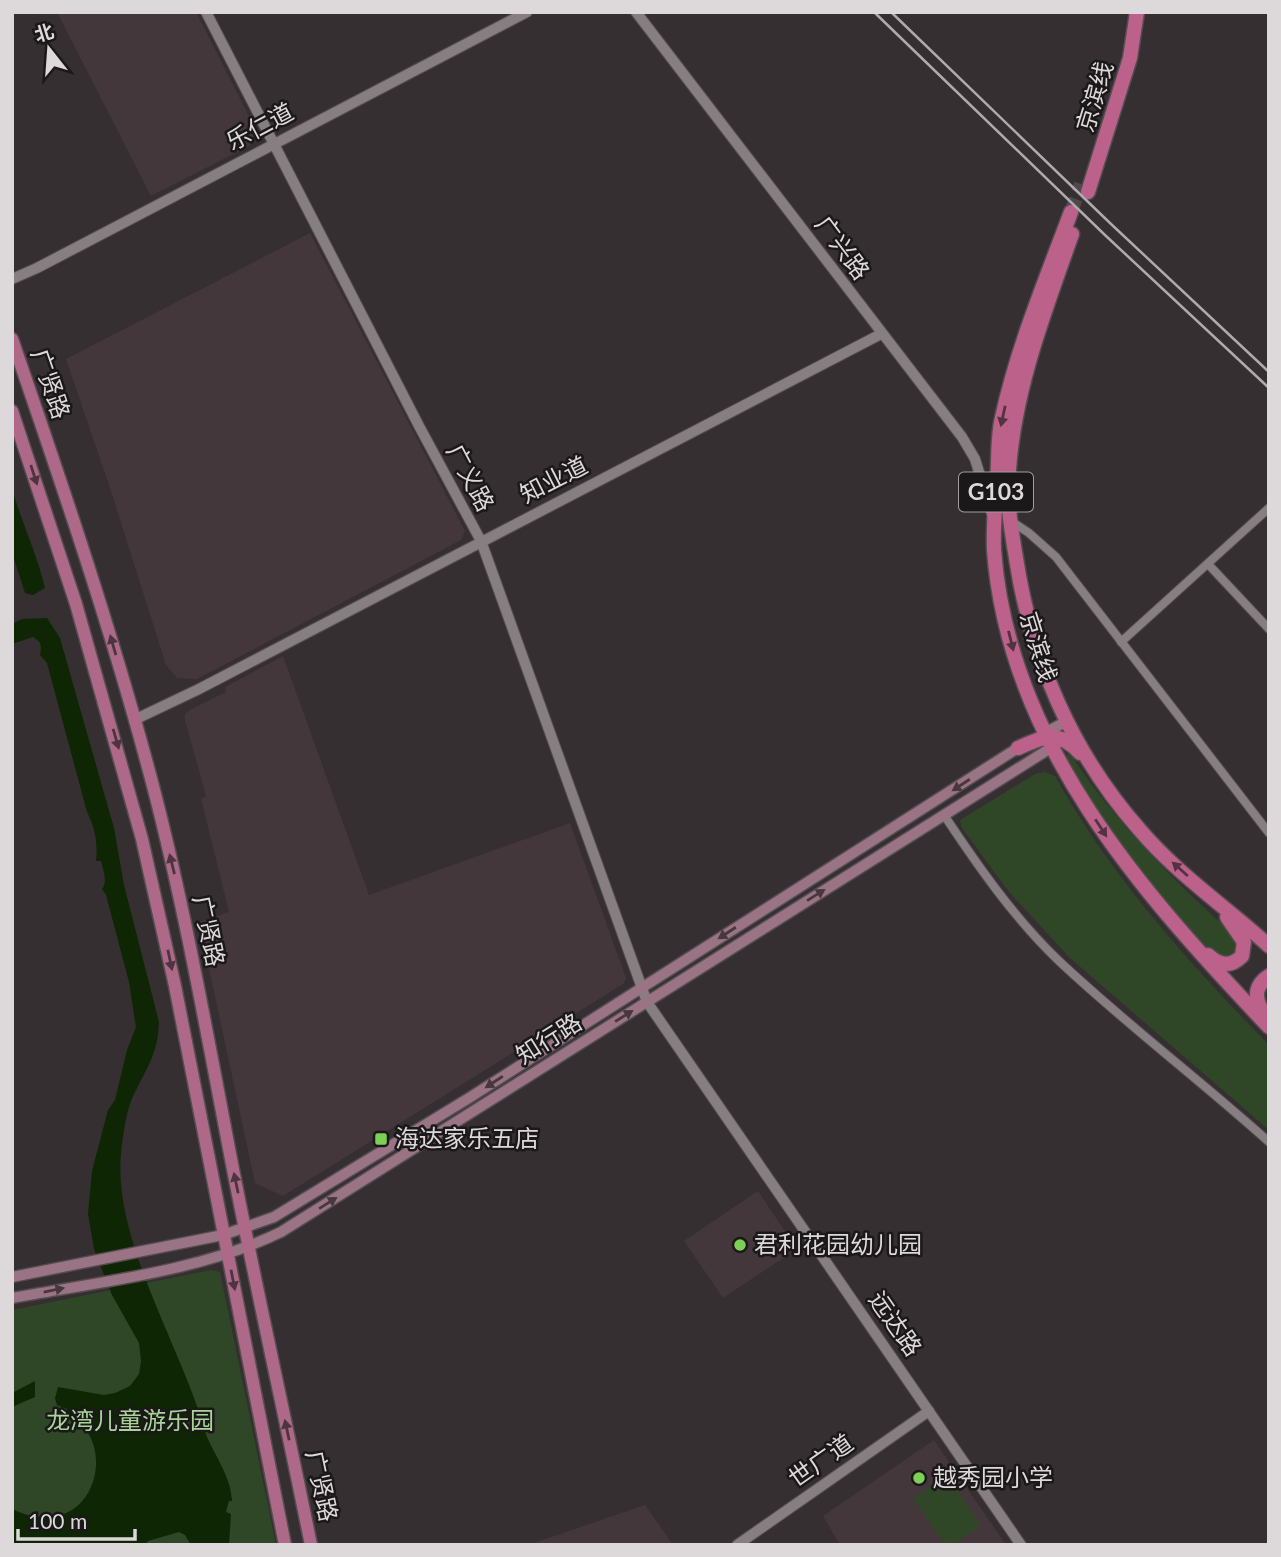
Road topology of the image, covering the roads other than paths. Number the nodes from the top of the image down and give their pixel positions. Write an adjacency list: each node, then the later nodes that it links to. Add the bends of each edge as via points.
1 (206, 12): 6 (street, 广义路)
2 (527, 12): 6 (street, 乐仁道)
3 (636, 12): 8 (street, 广兴路)
4 (1128, 12): 5 (highway, 京滨线, via 1116,78 1084,188 1130,58)
5 (1138, 12)
6 (274, 144): 7 (street, 乐仁道); 14 (street, 广义路)
7 (12, 279)
8 (881, 334): 12 (street, 广兴路, via 962,437 975,459); 14 (street, 知业道)
9 (12, 339): 18 (main road, 广贤路, one-way to 9, via 76,523)
10 (12, 411): 37 (main road, 广贤路, one-way to 37, via 122,761 175,986)
11 (1269, 508): 15 (street)
12 (994, 519): 13 (highway); 13 (highway, 京滨线 / G103, one-way to 12, via 1009,466 1022,385 1074,216 1023,346 1001,421); 21 (highway, 京滨线 / G103, one-way to 21, via 1003,611 1019,670)
13 (1009, 520): 17 (street, via 1056,557); 19 (highway, 京滨线 / G103, via 1029,626 1044,673)
14 (481, 541): 18 (street, 知业道); 31 (street, 广义路)
15 (1208, 564): 16 (street); 17 (street)
16 (1269, 629)
17 (1121, 642): 26 (street)
18 (134, 720): 36 (main road, 广贤路, one-way to 18, via 177,886)
19 (1067, 721): 20 (highway, 京滨线 / G103); 21 (main road, 知行路)
20 (1070, 737): 21 (highway); 27 (highway, 京滨线, one-way to 20, via 1140,832)
21 (1048, 739): 22 (highway); 23 (main road, 知行路); 24 (highway, 京滨线 / G103)
22 (1018, 748): 31 (main road, 知行路, one-way to 31)
23 (1026, 763): 24 (main road, via 1050,761); 25 (main road, 知行路)
24 (1065, 771): 28 (highway, 京滨线 / G103, one-way to 28, via 1107,838)
25 (944, 815): 32 (main road, 知行路, one-way to 25); 35 (street, via 1000,894 1059,960)
26 (1269, 833)
27 (1208, 893): 28 (highway, via 1241,935 1244,950 1237,961 1215,961); 29 (highway)
28 (1166, 916): 34 (highway, 京滨线 / G103)
29 (1269, 946)
30 (1269, 976): 33 (highway, via 1256,994)
31 (640, 989): 32 (street, 远达路); 36 (main road, 知行路, one-way to 36, via 298,1203)
32 (647, 1002): 38 (main road, 知行路, one-way to 32, via 281,1232); 42 (street, 远达路)
33 (1269, 1019)
34 (1269, 1027)
35 (1269, 1142)
36 (246, 1228): 37 (main road, 知行路); 38 (main road, 广贤路)
37 (223, 1235): 39 (main road, 广贤路); 40 (main road, 知行路)
38 (250, 1246): 39 (main road, 知行路); 44 (main road, 广贤路, one-way to 38)
39 (228, 1254): 41 (main road, 知行路, one-way to 39); 43 (main road, 广贤路, one-way to 43)
40 (12, 1277)
41 (12, 1298)
42 (929, 1411): 45 (street, 世广道); 46 (street, 远达路)
43 (285, 1545)
44 (311, 1545)
45 (737, 1545)
46 (1021, 1545)

